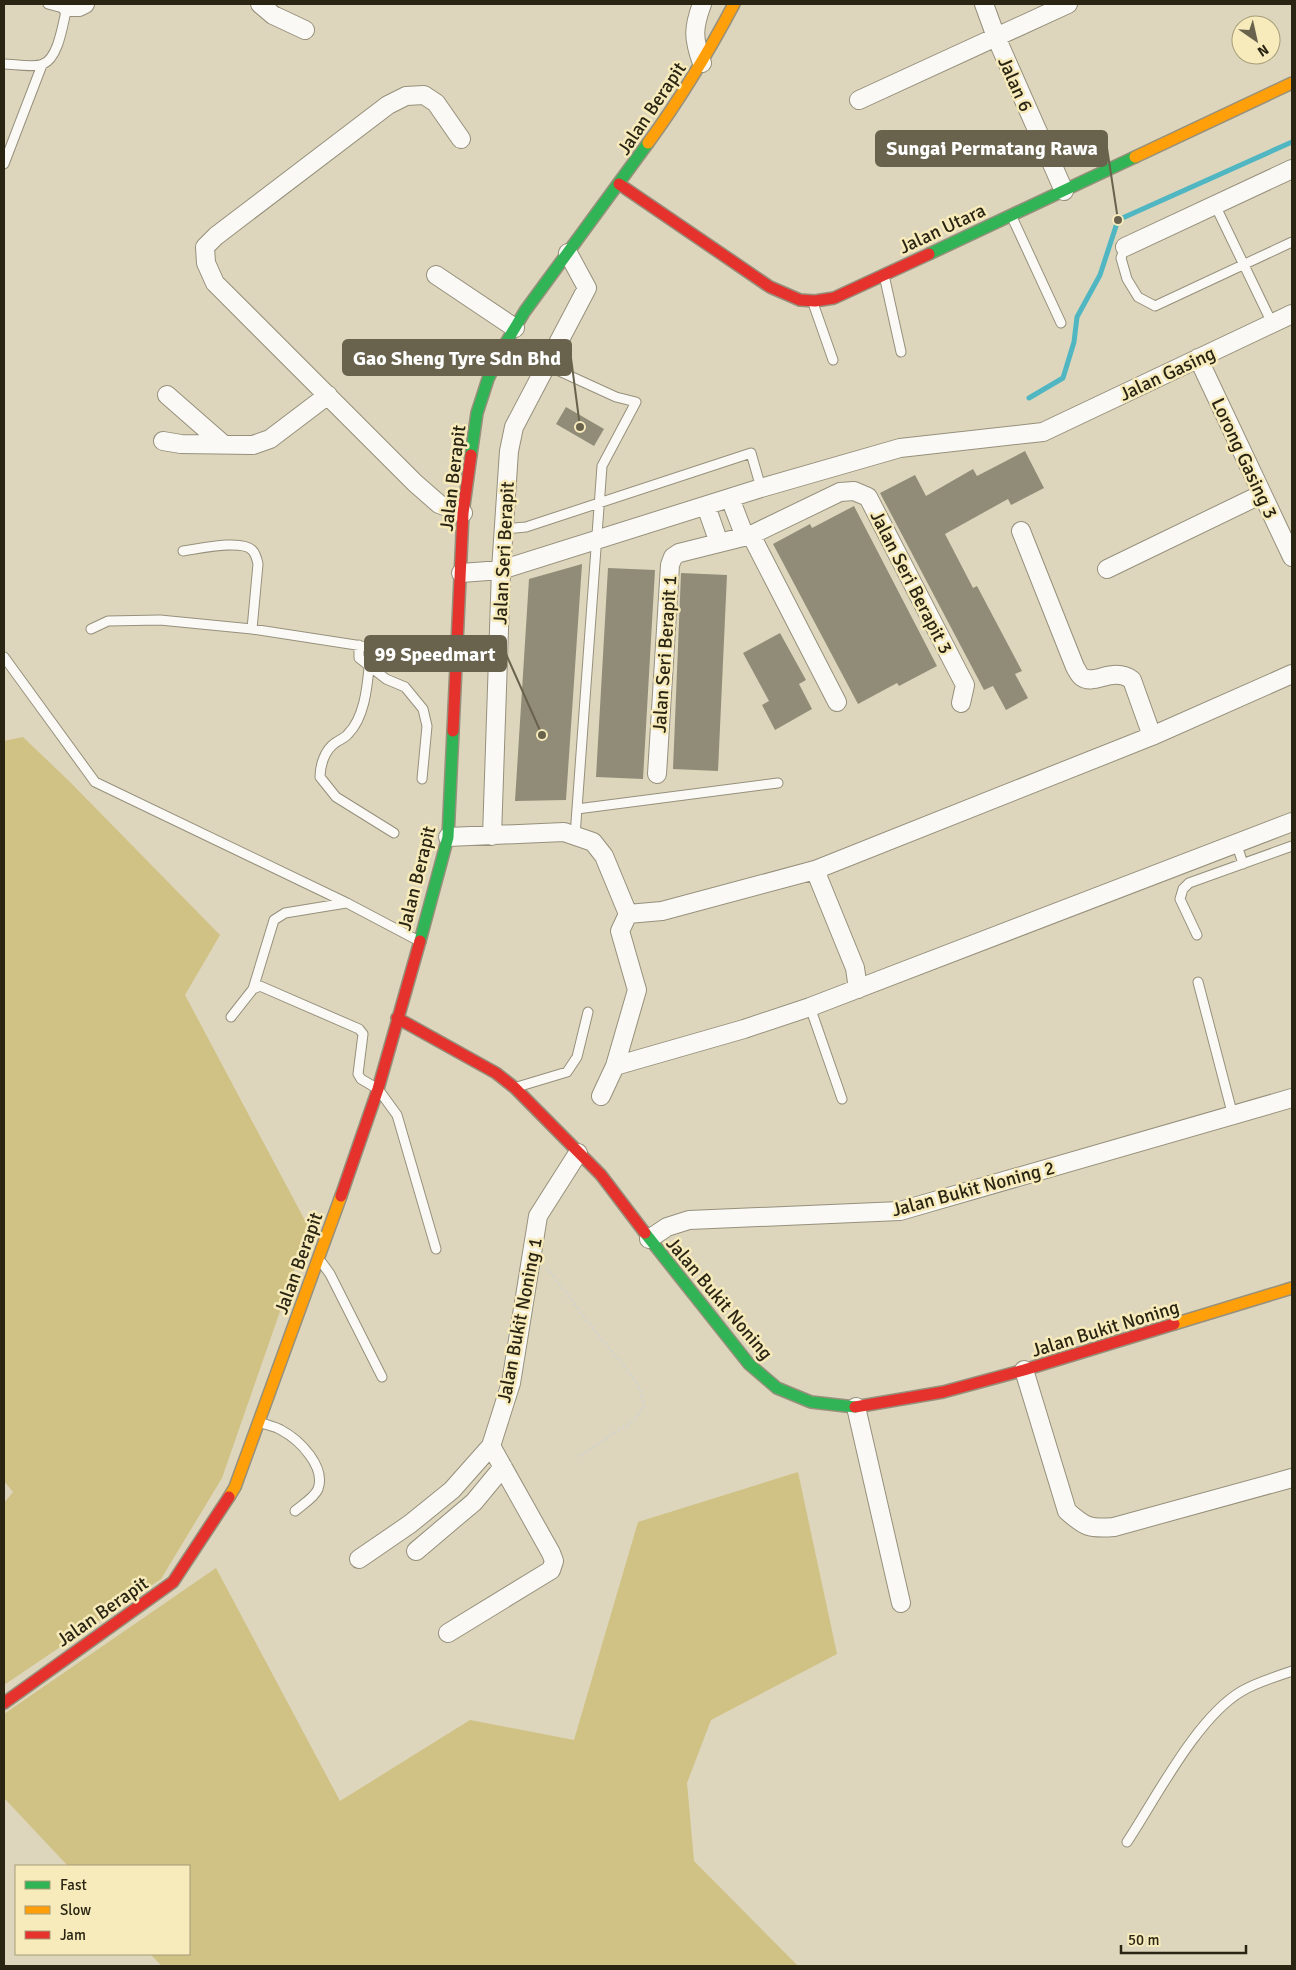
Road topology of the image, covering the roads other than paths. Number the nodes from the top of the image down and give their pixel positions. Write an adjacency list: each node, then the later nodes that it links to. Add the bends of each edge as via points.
1 (48, 4): 8 (lane)
2 (85, 4): 8 (street)
3 (260, 4): 9 (street, via 273,15)
4 (702, 4): 11 (street, via 694,35)
5 (734, 4): 11 (main road, Jalan Berapit)
6 (984, 4): 10 (street, Jalan 6)
7 (1068, 4): 10 (street)
8 (67, 7): 13 (lane, via 56,52)
9 (305, 30)
10 (996, 37): 15 (street); 20 (street, Jalan 6)
11 (702, 63): 19 (main road, Jalan Berapit)
12 (4, 64): 13 (lane)
13 (42, 65): 17 (lane)
14 (1292, 83): 20 (main road, Jalan Utara)
15 (859, 100)
16 (461, 139): 39 (street, via 436,103 424,96 406,96 388,105 293,176 205,247 206,263 215,283)
17 (4, 164)
18 (1292, 169): 21 (street)
19 (619, 184): 25 (main road, Jalan Berapit); 29 (main road, Jalan Utara, via 770,287 792,299)
20 (1064, 190): 22 (main road, Jalan Utara)
21 (1215, 205): 24 (street); 26 (lane)
22 (1011, 215): 28 (main road, Jalan Utara); 31 (lane)
23 (1292, 242): 26 (lane)
24 (1125, 247): 26 (lane, via 1121,258 1127,279 1138,297 1155,306)
25 (568, 253): 33 (main road, Jalan Berapit); 37 (street, Jalan Seri Berapit, via 587,288)
26 (1243, 265): 32 (lane)
27 (436, 275): 33 (street)
28 (884, 275): 29 (main road, Jalan Utara, via 834,298); 34 (lane)
29 (813, 303): 36 (lane)
30 (1292, 314): 32 (street, Jalan Gasing)
31 (1061, 323)
32 (1272, 323): 35 (street, Jalan Gasing)
33 (515, 328): 47 (main road, Jalan Berapit, via 488,379 477,413)
34 (901, 352)
35 (1198, 358): 42 (street, Jalan Gasing, via 1042,432 900,448); 43 (street, Lorong Gasing 3)
36 (832, 360)
37 (546, 365): 45 (lane, via 616,397 636,402 602,466); 48 (street, Jalan Seri Berapit, via 514,427 509,452)
38 (167, 395): 41 (street)
39 (328, 395): 41 (street, via 270,439 253,445); 47 (street, via 439,504)
40 (163, 441): 41 (street)
41 (223, 444)
42 (761, 488): 44 (street, Jalan Gasing); 45 (lane, via 751,453)
43 (1262, 494): 54 (street, Lorong Gasing 3); 55 (street)
44 (730, 498): 46 (street, Jalan Gasing); 50 (street)
45 (600, 503): 48 (lane, via 526,527); 51 (lane)
46 (706, 506): 51 (street, Jalan Gasing); 52 (street)
47 (463, 513): 57 (main road, Jalan Berapit)
48 (504, 529): 56 (street, Jalan Seri Berapit)
49 (1021, 531): 68 (street, via 1081,676 1088,679 1118,673 1132,680)
50 (748, 536): 52 (street, Jalan Seri Berapit 1); 66 (street); 67 (street, Jalan Seri Berapit 3, via 840,492 854,491 868,497 965,685)
51 (597, 540): 56 (street, Jalan Gasing); 72 (lane)
52 (719, 542): 69 (street, Jalan Seri Berapit 1, via 672,557)
53 (183, 551): 59 (lane, via 236,544 251,548 258,564)
54 (1292, 557)
55 (1107, 569)
56 (502, 570): 57 (street, Jalan Gasing); 75 (street, Jalan Seri Berapit)
57 (461, 573): 62 (main road, Jalan Berapit)
58 (91, 629): 59 (lane, via 108,621 160,620)
59 (252, 629): 60 (lane)
60 (359, 645): 62 (lane); 64 (lane, via 359,658)
61 (4, 657): 63 (lane)
62 (456, 660): 77 (main road, Jalan Berapit)
63 (9, 668): 82 (lane, via 95,782)
64 (369, 668): 70 (lane, via 405,688 423,709 427,726); 74 (lane, via 367,692 357,721 348,735 333,744 326,753 320,777 336,797)
65 (1292, 674): 68 (street)
66 (837, 702)
67 (961, 704)
68 (1152, 736): 81 (street)
69 (657, 774)
70 (422, 779)
71 (778, 783): 72 (lane)
72 (577, 810): 76 (lane)
73 (1292, 822): 78 (street)
74 (394, 834)
75 (492, 836): 76 (street, via 564,832); 77 (street)
76 (575, 836): 83 (street, via 593,842 604,856)
77 (448, 837): 85 (main road, Jalan Berapit)
78 (1237, 845): 80 (lane); 87 (street)
79 (1292, 846): 80 (lane)
80 (1243, 864): 84 (lane, via 1189,883 1183,889 1180,899)
81 (815, 870): 83 (street, via 662,911); 87 (street, via 855,968)
82 (347, 903): 85 (lane); 88 (lane, via 285,913 274,920)
83 (628, 914): 93 (street, via 620,931 637,990)
84 (1197, 935)
85 (419, 941): 92 (main road, Jalan Berapit)
86 (1198, 982): 99 (lane)
87 (858, 989): 89 (street)
88 (253, 990): 91 (lane); 95 (lane, via 260,986 359,1029 363,1034 358,1074)
89 (810, 1007): 93 (street); 98 (lane)
90 (588, 1012): 94 (lane, via 578,1056 567,1072)
91 (231, 1017)
92 (397, 1018): 94 (main road, Jalan Bukit Noning, via 496,1073); 95 (main road, Jalan Berapit)
93 (615, 1066): 96 (street)
94 (515, 1088): 100 (main road, Jalan Bukit Noning)
95 (378, 1089): 102 (lane, via 397,1115); 103 (main road, Jalan Berapit)
96 (601, 1096)
97 (1292, 1098): 99 (street, Jalan Bukit Noning 2)
98 (842, 1099)
99 (1233, 1116): 101 (street, Jalan Bukit Noning 2, via 900,1211 690,1220 667,1227)
100 (578, 1153): 101 (main road, Jalan Bukit Noning, via 601,1175); 109 (street, Jalan Bukit Noning 1, via 538,1216 511,1382)
101 (649, 1239): 107 (main road, Jalan Bukit Noning, via 749,1364 777,1388 811,1402)
102 (436, 1249)
103 (319, 1258): 106 (lane); 108 (main road, Jalan Berapit)
104 (1292, 1288): 105 (main road, Jalan Bukit Noning)
105 (1024, 1370): 107 (main road, Jalan Bukit Noning, via 943,1392); 111 (street, via 1067,1511 1080,1523 1095,1529 1114,1527)
106 (382, 1377)
107 (856, 1407): 115 (street)
108 (259, 1422): 112 (lane, via 282,1430 308,1452 317,1465 317,1491); 118 (main road, Jalan Berapit, via 235,1487 173,1582)
109 (491, 1446): 110 (street); 114 (street, via 452,1490)
110 (503, 1467): 113 (street, via 474,1502); 116 (street, via 554,1561 551,1570)
111 (1292, 1478)
112 (295, 1511)
113 (416, 1552)
114 (359, 1559)
115 (901, 1603)
116 (448, 1633)
117 (1292, 1671): 119 (lane, via 1243,1690 1224,1703 1187,1749)
118 (4, 1702)
119 (1127, 1842)

